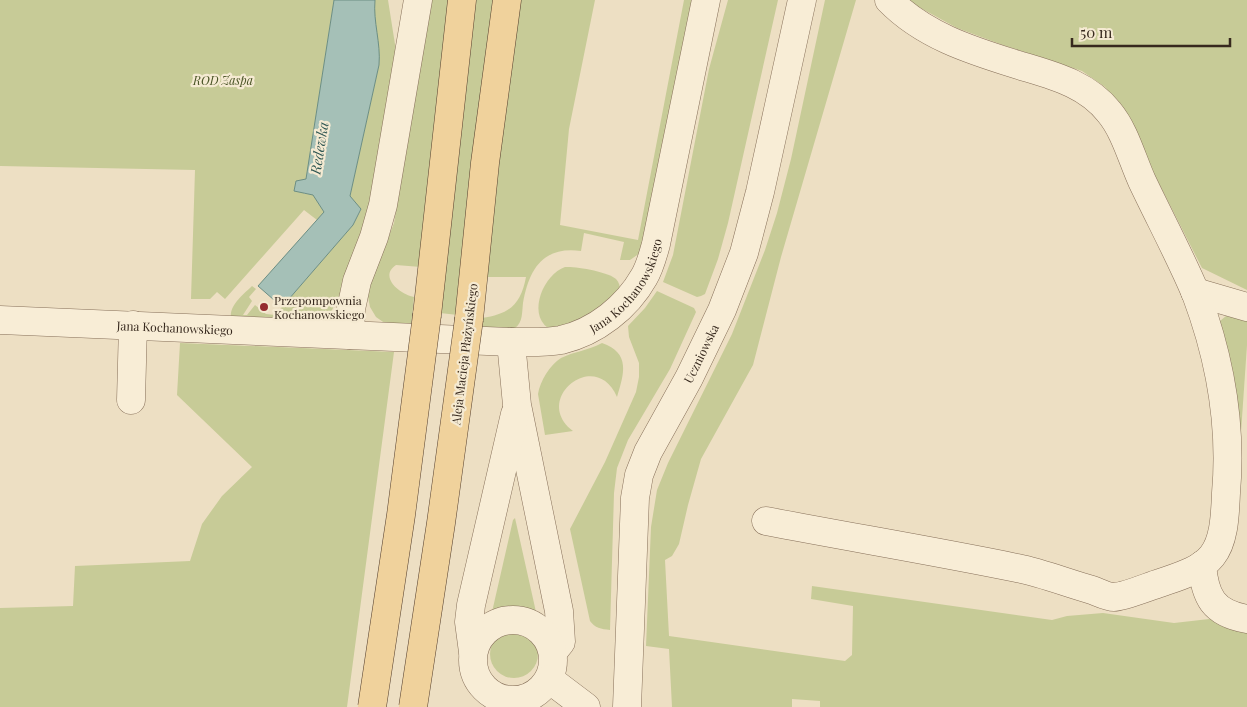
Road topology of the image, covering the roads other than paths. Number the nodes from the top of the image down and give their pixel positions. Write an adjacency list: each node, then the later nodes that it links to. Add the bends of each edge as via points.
1 (418, 0): 11 (street, via 383,205 357,281)
2 (462, 0): 22 (main road, bridge, via 427,315)
3 (507, 0): 23 (main road, Aleja Macieja Płażyńskiego, bridge, via 469,319)
4 (706, 0): 12 (street, Jana Kochanowskiego, via 656,244 645,275 632,296 606,320 578,334 560,340)
5 (802, 0): 25 (street, Uczniowska, via 744,252 722,310 639,475 635,498)
6 (889, 0): 7 (street, via 914,22 935,34 978,52 1077,84 1094,97 1109,112 1120,131)
7 (1195, 292): 8 (street); 16 (street, via 1217,362 1228,423 1229,450 1221,535 1212,557)
8 (1247, 307)
9 (0, 320): 10 (street, Jana Kochanowskiego)
10 (133, 326): 11 (street, Jana Kochanowskiego); 13 (street)
11 (350, 335): 12 (street, Jana Kochanowskiego)
12 (511, 342): 14 (street)
13 (131, 400)
14 (517, 406): 18 (street, via 471,605 469,629); 19 (street, via 558,611 561,642)
15 (766, 521): 16 (street, via 1021,569 1115,597 1175,578)
16 (1202, 565): 17 (street, via 1207,593 1213,603 1231,615)
17 (1247, 619)
18 (473, 652): 19 (street, via 485,631 507,620 531,624 541,631); 21 (street, via 477,678 484,688)
19 (553, 652): 20 (street)
20 (549, 679): 21 (street, via 535,694); 24 (street)
21 (506, 704)
22 (372, 707)
23 (413, 707)
24 (586, 707)
25 (627, 707)

